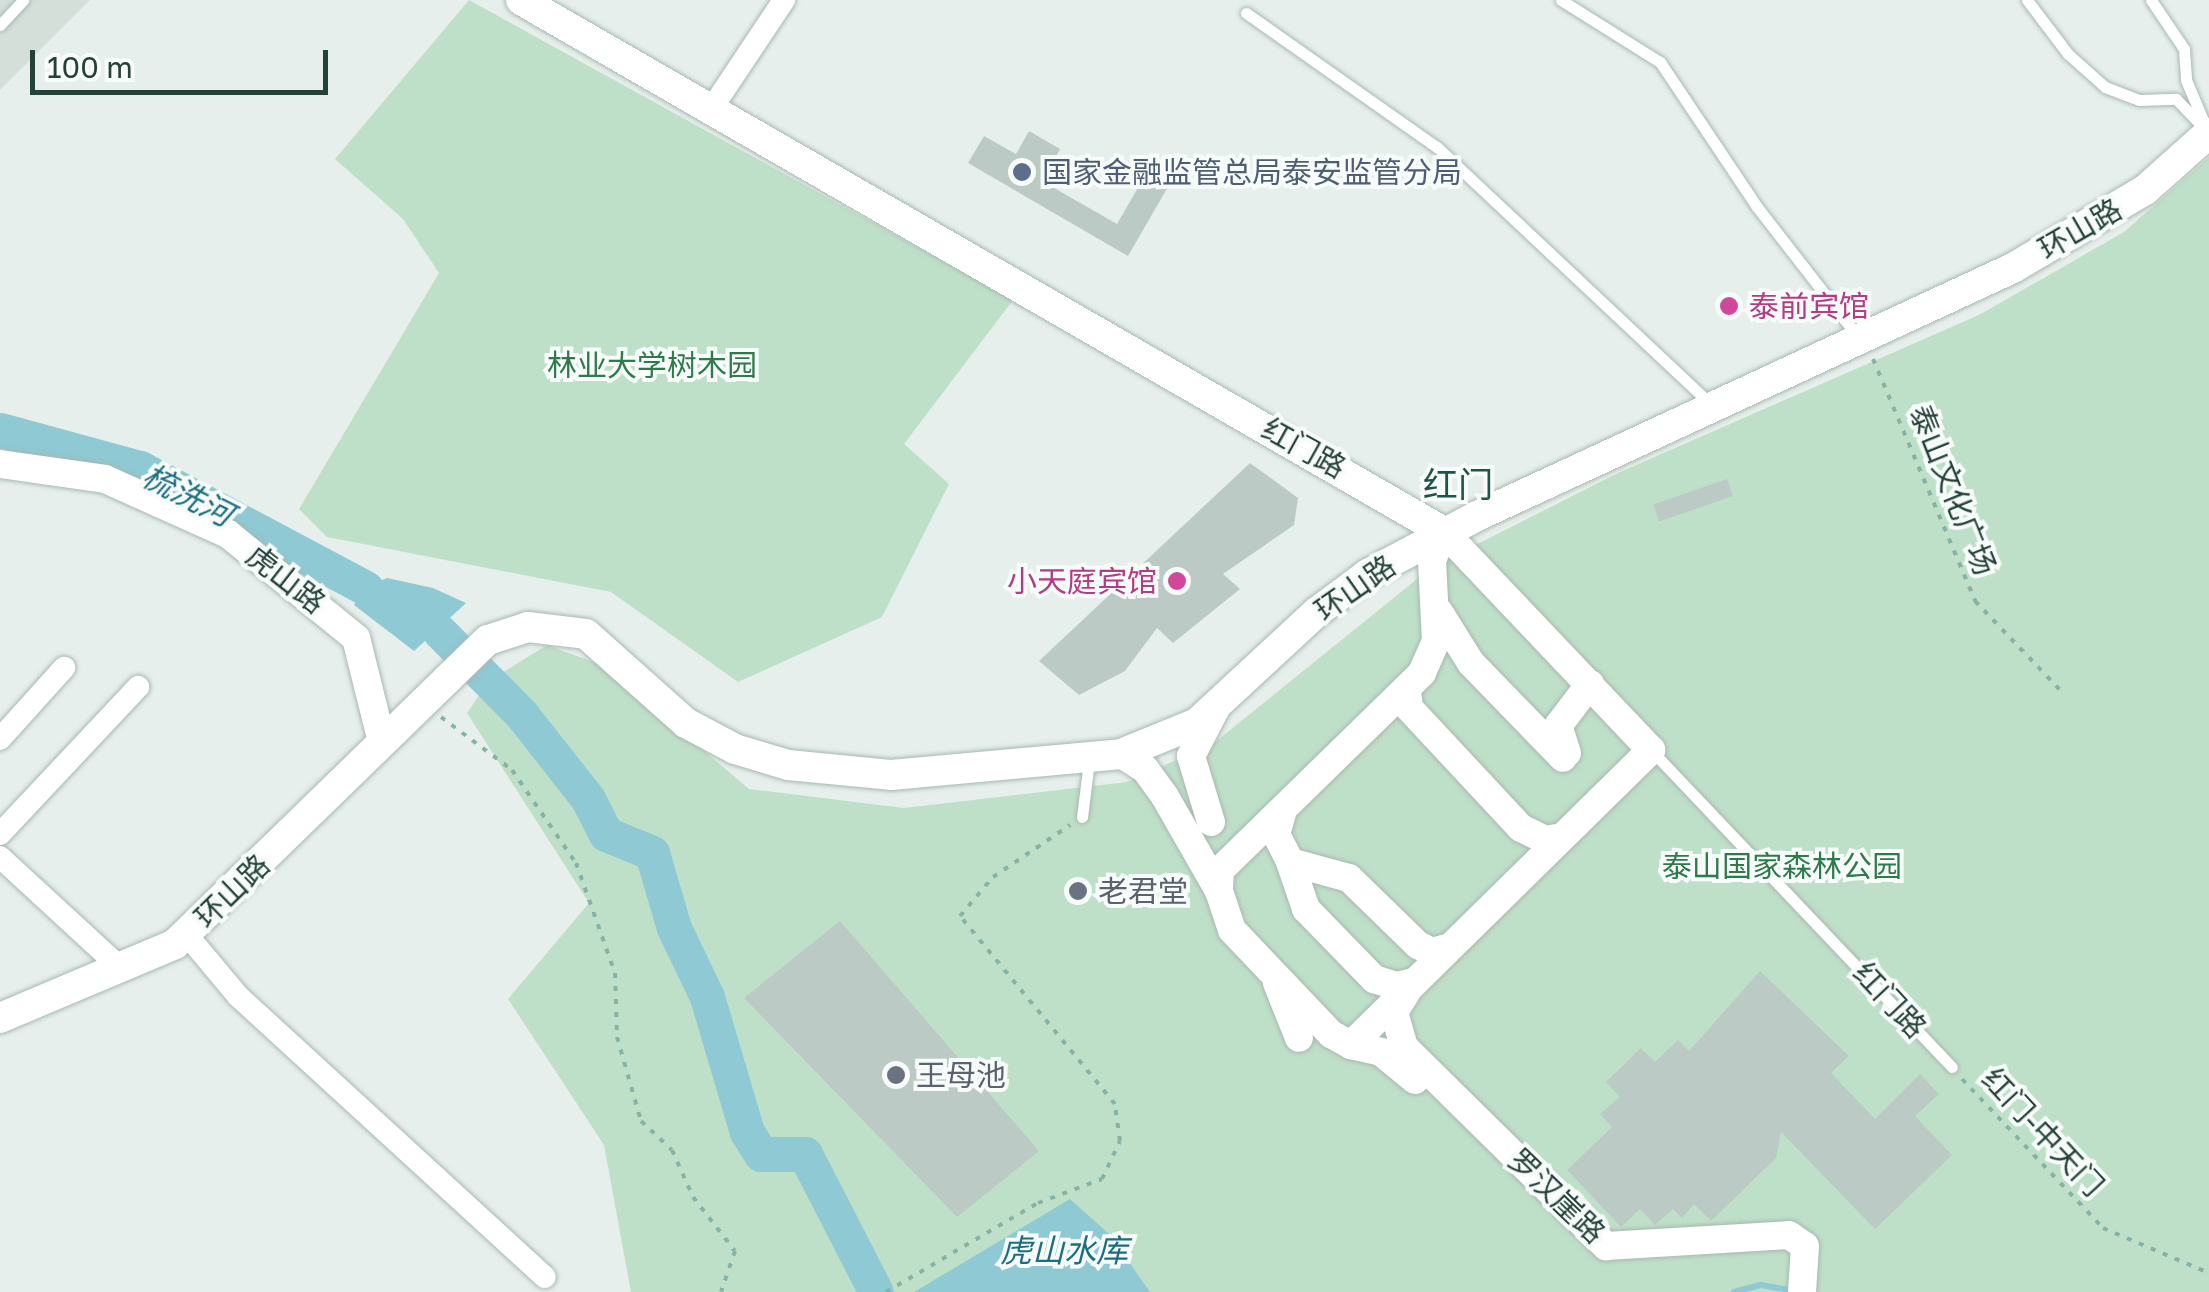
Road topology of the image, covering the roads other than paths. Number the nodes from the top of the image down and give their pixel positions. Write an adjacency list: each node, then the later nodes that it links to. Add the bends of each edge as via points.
1 (23, 0): 8 (lane)
2 (522, 0): 9 (main road, 红门路)
3 (784, 0): 9 (street)
4 (1561, 0): 11 (lane, via 1660,62 1757,207)
5 (2027, 0): 10 (lane, via 2068,54 2105,87 2139,100 2176,100)
6 (2151, 0): 10 (lane, via 2184,49 2186,80)
7 (1246, 13): 12 (lane, via 1437,147)
8 (0, 25)
9 (712, 108): 14 (main road, 红门路)
10 (2209, 133): 11 (main road, 环山路, via 2145,190 2083,230)
11 (1858, 338): 12 (main road, 环山路)
12 (1714, 407): 14 (main road, 环山路)
13 (0, 464): 21 (street, 虎山路, via 104,479 228,534 356,638)
14 (1444, 532): 15 (street, via 1432,560); 17 (street, 红门路); 20 (main road, 环山路, via 1317,612)
15 (1435, 601): 17 (street, via 1453,642 1565,755 1558,726); 19 (street, via 1431,659)
16 (64, 668): 22 (street)
17 (1590, 684): 23 (street, 红门路)
18 (138, 687): 29 (street)
19 (1406, 691): 26 (street); 30 (street, via 1410,708 1521,828 1546,840)
20 (1220, 702): 24 (main road, 环山路, via 1197,722); 28 (street, via 1191,756)
21 (381, 738): 25 (main road, 环山路, via 488,640 528,627 586,634 686,723 734,749 819,771 892,775); 34 (main road, 环山路)
22 (0, 740)
23 (1651, 750): 30 (street); 42 (lane, 红门路)
24 (1121, 754): 25 (main road, 环山路); 33 (street, 罗汉崖路, via 1164,794)
25 (1089, 761): 27 (lane)
26 (1283, 810): 32 (street, via 1276,834); 33 (street, via 1220,870)
27 (1082, 817)
28 (1211, 822)
29 (0, 834)
30 (1561, 837): 35 (street)
31 (0, 857): 37 (street)
32 (1290, 862): 35 (street, via 1349,878 1418,945); 38 (street, via 1306,909 1374,979 1397,986)
33 (1219, 891): 36 (street, 罗汉崖路, via 1232,930)
34 (187, 935): 37 (main road, 环山路); 44 (street, via 238,996)
35 (1447, 948): 38 (street)
36 (1269, 969): 40 (street); 41 (street, 罗汉崖路, via 1332,1034)
37 (123, 970): 39 (main road, 环山路)
38 (1413, 982): 41 (street); 43 (street, 罗汉崖路, via 1394,1012 1404,1046 1606,1246 1788,1235 1805,1246)
39 (0, 1018)
40 (1298, 1038)
41 (1351, 1044): 43 (street, 罗汉崖路, via 1402,1066 1608,1264 1766,1251)
42 (1952, 1067)
43 (1805, 1259): 45 (street)
44 (545, 1277)
45 (1802, 1292)

